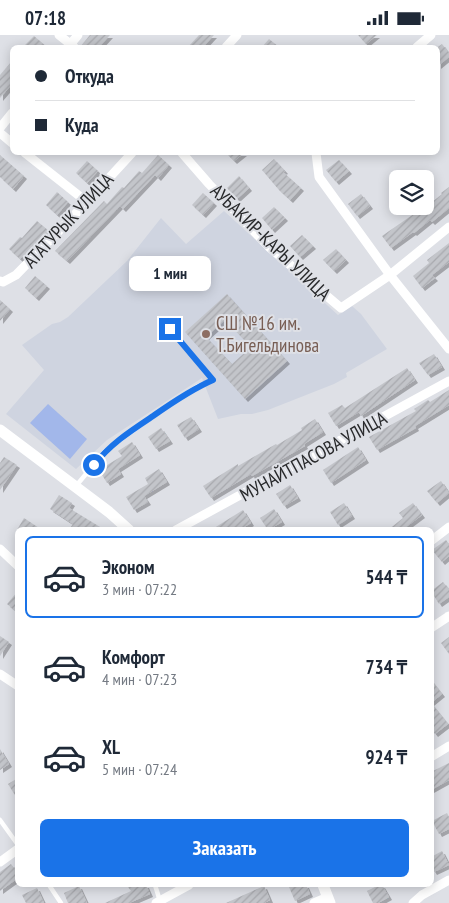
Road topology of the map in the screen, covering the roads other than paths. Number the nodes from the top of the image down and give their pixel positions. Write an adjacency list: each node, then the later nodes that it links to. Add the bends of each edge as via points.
1 (59, 35): 4 (street)
2 (237, 35): 5 (street)
3 (431, 35): 6 (street)
4 (70, 45)
5 (228, 45)
6 (419, 45)
7 (10, 116): 8 (street)
8 (0, 128)
9 (0, 133): 10 (street)
10 (10, 141)
11 (28, 155): 15 (street)
12 (130, 155): 15 (street, АТАТУРЫК УЛИЦА)
13 (184, 155): 17 (street, АУБАКИР-КАРЫ УЛИЦА, via 269,247 341,308)
14 (316, 155): 17 (street, via 319,177)
15 (87, 202): 18 (street, АТАТУРЫК УЛИЦА, via 16,275)
16 (449, 227): 17 (street)
17 (390, 275): 20 (street)
18 (0, 281)
19 (170, 329): 23 (lane, via 213,380 166,407 105,451)
20 (449, 349)
21 (449, 381): 25 (street, МУНАЙТПАСОВА УЛИЦА)
22 (0, 430): 23 (street)
23 (75, 487): 24 (street)
24 (126, 527)
25 (181, 527)
26 (449, 527): 27 (street)
27 (434, 539)
28 (0, 549): 29 (street)
29 (15, 564)
30 (449, 616): 31 (street)
31 (434, 626)
32 (0, 674): 33 (street)
33 (15, 684)
34 (449, 746): 35 (street)
35 (434, 755)
36 (0, 820): 37 (lane)
37 (15, 841)
38 (15, 851): 39 (street)
39 (0, 862)
40 (449, 880): 49 (street)
41 (50, 887): 47 (lane)
42 (155, 887): 46 (lane)
43 (185, 887): 46 (street)
44 (324, 887): 45 (street)
45 (329, 900): 48 (street)
46 (158, 902)
47 (61, 903)
48 (314, 903)
49 (413, 903)

